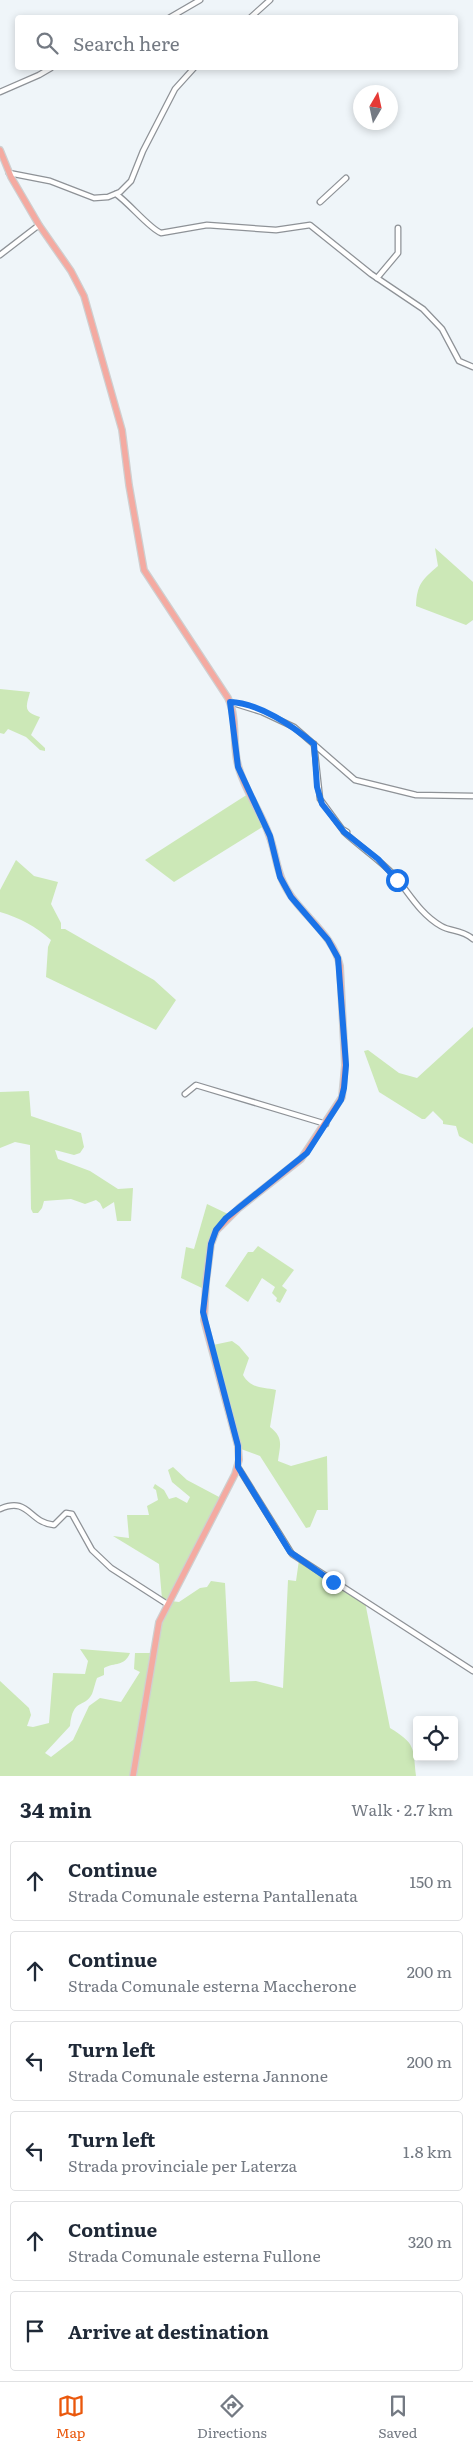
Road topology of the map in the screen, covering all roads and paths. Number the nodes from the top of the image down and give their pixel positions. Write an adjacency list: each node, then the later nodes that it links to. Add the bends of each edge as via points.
1 (270, 0): 4 (street)
2 (200, 1): 3 (street)
3 (174, 15)
4 (253, 15)
5 (48, 70): 7 (street)
6 (192, 70): 11 (street, via 175,89 143,151 132,181)
7 (0, 92)
8 (0, 150): 9 (main road)
9 (9, 173): 11 (street, via 55,183 94,198); 13 (main road)
10 (346, 178): 12 (street)
11 (116, 194): 16 (street, via 154,230 161,232 207,225 276,230 310,225)
12 (320, 202)
13 (39, 225): 15 (street); 18 (main road, via 78,283 90,313 124,440 144,570)
14 (398, 228): 16 (street, via 398,254)
15 (0, 255)
16 (377, 278): 17 (street, via 429,315 442,329 459,361)
17 (473, 367)
18 (230, 702): 19 (street, via 286,722); 23 (main road, via 238,767 270,836 280,877 291,897 328,940 338,958 345,1078 341,1100)
19 (314, 744): 20 (street, via 362,783 427,796); 21 (street, via 320,799 346,832 393,875 426,914 441,926)
20 (473, 796)
21 (473, 939)
22 (185, 1094): 23 (street, via 196,1085)
23 (326, 1124): 24 (main road, via 301,1160 220,1224 211,1244 203,1312 238,1446)
24 (238, 1467): 26 (main road); 27 (street, via 292,1554)
25 (0, 1509): 26 (street, via 16,1504 47,1524 54,1525 66,1513 72,1514 92,1550 111,1568)
26 (167, 1604): 28 (main road, via 155,1634)
27 (473, 1672)
28 (133, 1776)

